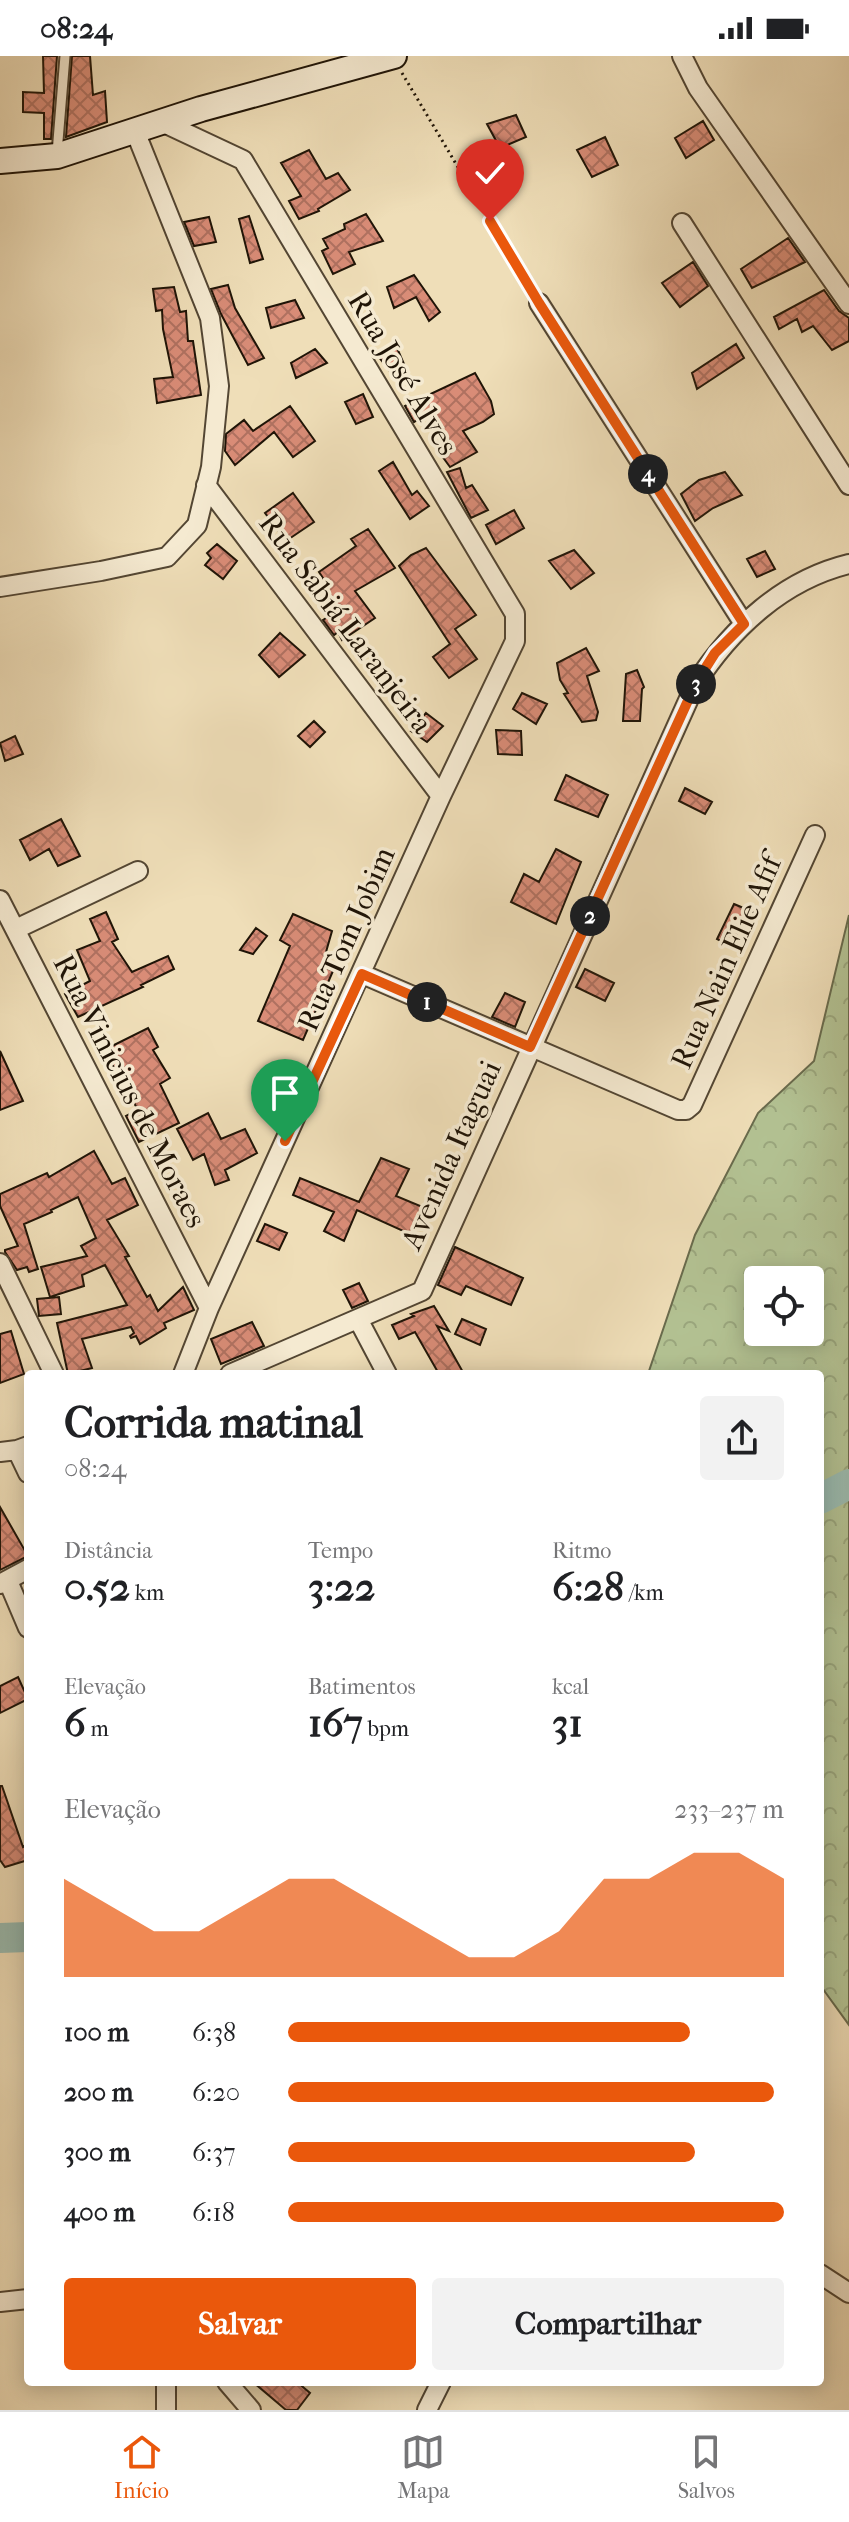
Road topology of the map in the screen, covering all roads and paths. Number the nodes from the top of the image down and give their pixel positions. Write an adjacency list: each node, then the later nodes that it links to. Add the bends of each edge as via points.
1 (65, 56): 6 (lane)
2 (393, 56): 4 (street); 9 (path)
3 (682, 56): 10 (street, via 698,88)
4 (162, 122): 5 (street); 15 (street, Rua José Alves, via 243,160)
5 (135, 131): 6 (street); 11 (street, via 210,318 219,386)
6 (57, 156): 7 (street)
7 (0, 161)
8 (682, 223): 12 (street)
9 (539, 303): 16 (street)
10 (849, 304)
11 (206, 485): 14 (street, via 197,525 167,557); 17 (street, Rua Sabiá Laranjeira)
12 (849, 485)
13 (849, 564): 16 (street, Avenida Itaguai, via 777,595)
14 (0, 587)
15 (515, 614): 17 (street, Rua Tom Jobim, via 515,641)
16 (744, 624): 23 (street, Avenida Itaguai, via 715,653 696,683)
17 (441, 796): 22 (street, Rua Tom Jobim)
18 (815, 835): 23 (street, Rua Nain Elie Afif, via 686,1110)
19 (138, 871): 21 (street)
20 (0, 900): 21 (street, Rua Vinicius de Moraes)
21 (16, 929): 25 (street, Rua Vinicius de Moraes)
22 (362, 974): 23 (street); 25 (street, Rua Tom Jobim)
23 (530, 1047): 26 (street, Avenida Itaguai, via 422,1291)
24 (0, 1263): 27 (street)
25 (209, 1308): 28 (street, Rua Tom Jobim)
26 (358, 1319): 29 (street, Avenida Itaguai); 30 (street)
27 (52, 1370)
28 (185, 1370)
29 (239, 1370)
30 (385, 1370)
31 (24, 1571): 32 (street)
32 (4, 1582): 33 (street)
33 (24, 1620)
34 (824, 2277): 35 (street)
35 (849, 2293)
36 (24, 2299): 37 (street)
37 (0, 2302)
38 (166, 2386): 41 (street)
39 (230, 2386): 42 (street)
40 (439, 2386): 43 (street)
41 (166, 2410)
42 (251, 2410)
43 (427, 2410)

